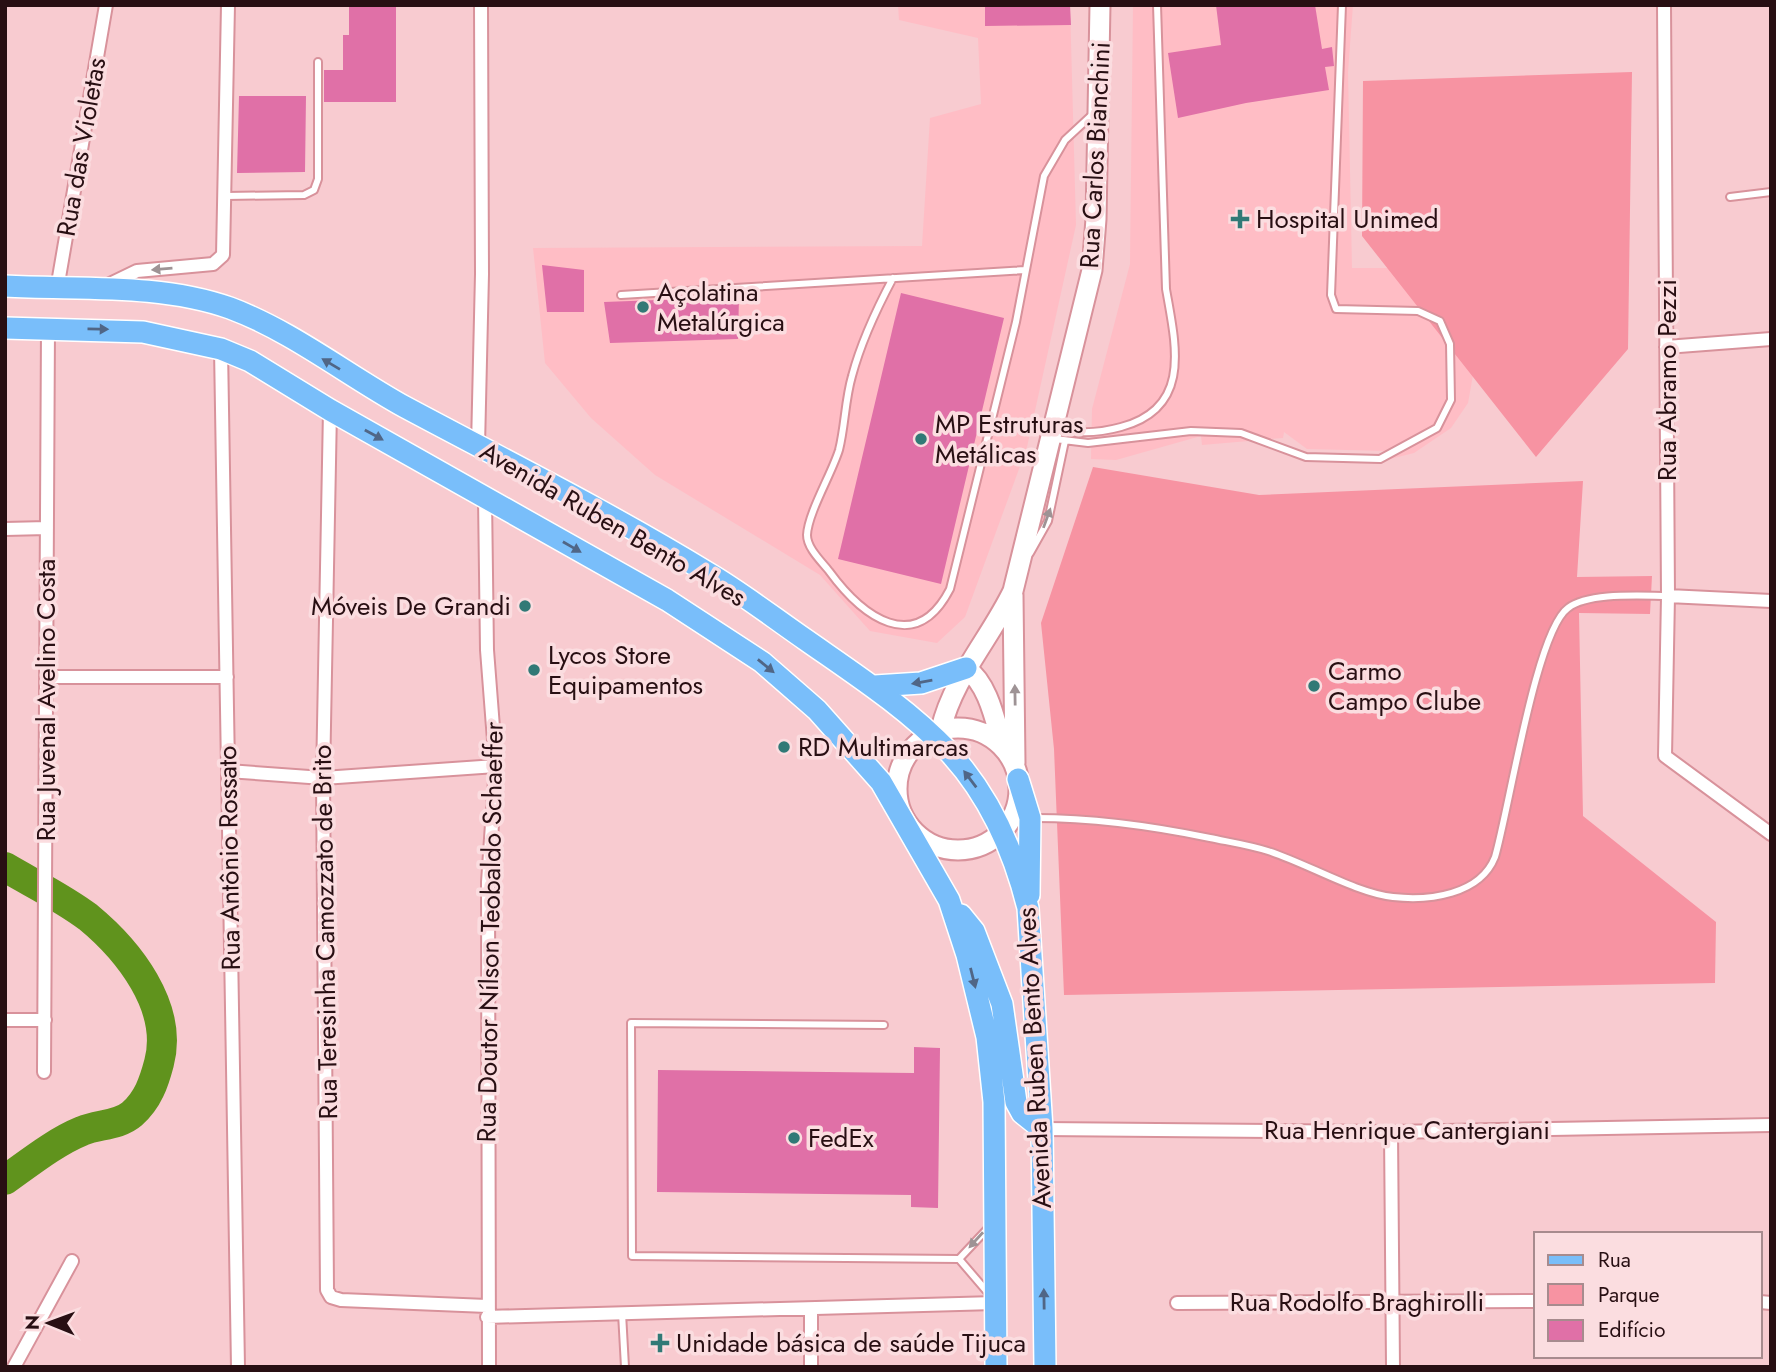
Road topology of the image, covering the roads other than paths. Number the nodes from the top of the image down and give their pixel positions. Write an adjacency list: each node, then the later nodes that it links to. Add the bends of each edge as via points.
1 (106, 5): 16 (street, Rua das Violetas)
2 (228, 5): 11 (street)
3 (481, 5): 28 (street)
4 (1100, 5): 9 (street, Rua Carlos Bianchini)
5 (1157, 5): 25 (lane, via 1166,289 1175,370 1171,393 1159,408)
6 (1342, 5): 27 (lane, via 1331,295 1336,309 1418,311 1440,321 1450,344 1452,370 1451,400 1437,428 1380,459 1306,457 1241,433 1191,431)
7 (1664, 5): 22 (street, Rua Abramo Pezzi)
8 (318, 62): 11 (lane, via 318,179 314,190 304,195)
9 (1100, 107): 13 (lane, via 1065,140 1044,176); 26 (street, Rua Carlos Bianchini, via 1091,270)
10 (1771, 192): 12 (lane)
11 (226, 197): 17 (street, one-way to 17, via 223,255 214,264 137,271)
12 (1730, 197)
13 (1025, 270): 14 (lane); 14 (lane, via 950,589 939,610 926,621 907,625 889,624 874,616 838,583 811,547 807,533 839,450 856,365 872,317)
14 (893, 278): 18 (lane)
15 (5, 286): 16 (main road, Avenida Ruben Bento Alves)
16 (57, 289): 17 (main road, Avenida Ruben Bento Alves)
17 (101, 289): 28 (main road, Avenida Ruben Bento Alves, one-way to 17, via 228,307)
18 (621, 295)
19 (5, 328): 20 (main road, Avenida Ruben Bento Alves)
20 (48, 328): 23 (main road, Avenida Ruben Bento Alves, one-way to 23, via 144,332); 30 (street, Rua Juvenal Avelino Costa)
21 (1771, 339): 22 (street)
22 (1666, 347): 33 (street, Rua Abramo Pezzi)
23 (221, 349): 24 (main road, Avenida Ruben Bento Alves, via 250,361); 37 (street, Rua Antônio Rossato)
24 (330, 410): 29 (main road, Avenida Ruben Bento Alves, one-way to 29); 43 (street, Rua Teresinha Camozzato de Brito)
25 (1117, 428): 26 (lane); 27 (lane)
26 (1056, 436): 27 (lane, via 1088,443); 32 (street, Rua Carlos Bianchini)
27 (1121, 440)
28 (478, 446): 38 (main road, Avenida Ruben Bento Alves, via 708,573)
29 (485, 497): 41 (street, Rua Doutor Nílson Teobaldo Schaeffer, via 487,650); 45 (main road, Avenida Ruben Bento Alves, one-way to 45, via 667,600 762,662 852,748 881,782)
30 (47, 528): 31 (street); 36 (street, Rua Juvenal Avelino Costa)
31 (5, 529)
32 (1015, 585): 35 (street, Rua Carlos Bianchini, via 996,625); 40 (street, Rua Carlos Bianchini, one-way to 32)
33 (1668, 596): 34 (street); 44 (lane, via 1588,600 1568,608 1555,623 1528,708 1495,857 1485,875 1456,892 1391,897 1266,850 1142,824); 47 (street, Rua Abramo Pezzi, via 1665,756)
34 (1771, 601)
35 (967, 668): 38 (main road, one-way to 38, via 921,683); 39 (street, Rua Carlos Bianchini); 40 (street, via 984,690)
36 (46, 677): 37 (street); 51 (street, Rua Juvenal Avelino Costa)
37 (227, 677): 42 (street, Rua Antônio Rossato)
38 (875, 686): 39 (main road, Avenida Ruben Bento Alves)
39 (935, 731): 40 (street, via 974,729 992,737); 45 (street, via 906,755 896,782 897,803); 46 (main road, Avenida Ruben Bento Alves, one-way to 39, via 974,783)
40 (1012, 763): 44 (main road); 46 (street, Rua Carlos Bianchini, via 1018,801)
41 (496, 766): 43 (street); 65 (street, Rua Doutor Nílson Teobaldo Schaeffer, via 488,882)
42 (228, 771): 43 (street); 68 (street, Rua Antônio Rossato)
43 (323, 778): 65 (street, Rua Teresinha Camozzato de Brito, via 327,1290 341,1300)
44 (1030, 818): 49 (main road)
45 (908, 826): 46 (street, via 937,847 956,851 988,843); 48 (main road, Avenida Ruben Bento Alves)
46 (1002, 832): 49 (main road, Avenida Ruben Bento Alves)
47 (1771, 834)
48 (949, 900): 55 (main road, via 974,931 989,964 1002,1004 1016,1102); 57 (main road, Avenida Ruben Bento Alves, one-way to 57, via 987,1037 997,1147)
49 (1028, 908): 55 (main road, Avenida Ruben Bento Alves)
50 (5, 1020): 51 (street)
51 (45, 1020): 53 (street, Rua Juvenal Avelino Costa)
52 (884, 1025): 58 (lane, via 631,1023 632,1256)
53 (44, 1072)
54 (1771, 1125): 56 (street, Rua Henrique Cantergiani)
55 (1042, 1129): 56 (street, Rua Henrique Cantergiani); 73 (main road, Avenida Ruben Bento Alves, one-way to 55)
56 (1391, 1132): 60 (street)
57 (995, 1221): 58 (lane, one-way to 58); 62 (main road, Avenida Ruben Bento Alves)
58 (959, 1259): 62 (lane)
59 (72, 1261): 67 (street)
60 (1392, 1300): 61 (street, Rua Rodolfo Braghirolli); 63 (street, Rua Rodolfo Braghirolli); 74 (street)
61 (1534, 1301)
62 (995, 1303): 64 (street); 72 (main road, Avenida Ruben Bento Alves)
63 (1177, 1303)
64 (811, 1309): 66 (street); 71 (street)
65 (487, 1311): 66 (street); 69 (street, Rua Doutor Nílson Teobaldo Schaeffer)
66 (622, 1312): 70 (lane)
67 (14, 1367)
68 (238, 1367)
69 (489, 1367)
70 (625, 1367)
71 (811, 1367)
72 (996, 1367)
73 (1045, 1367)
74 (1393, 1367)

